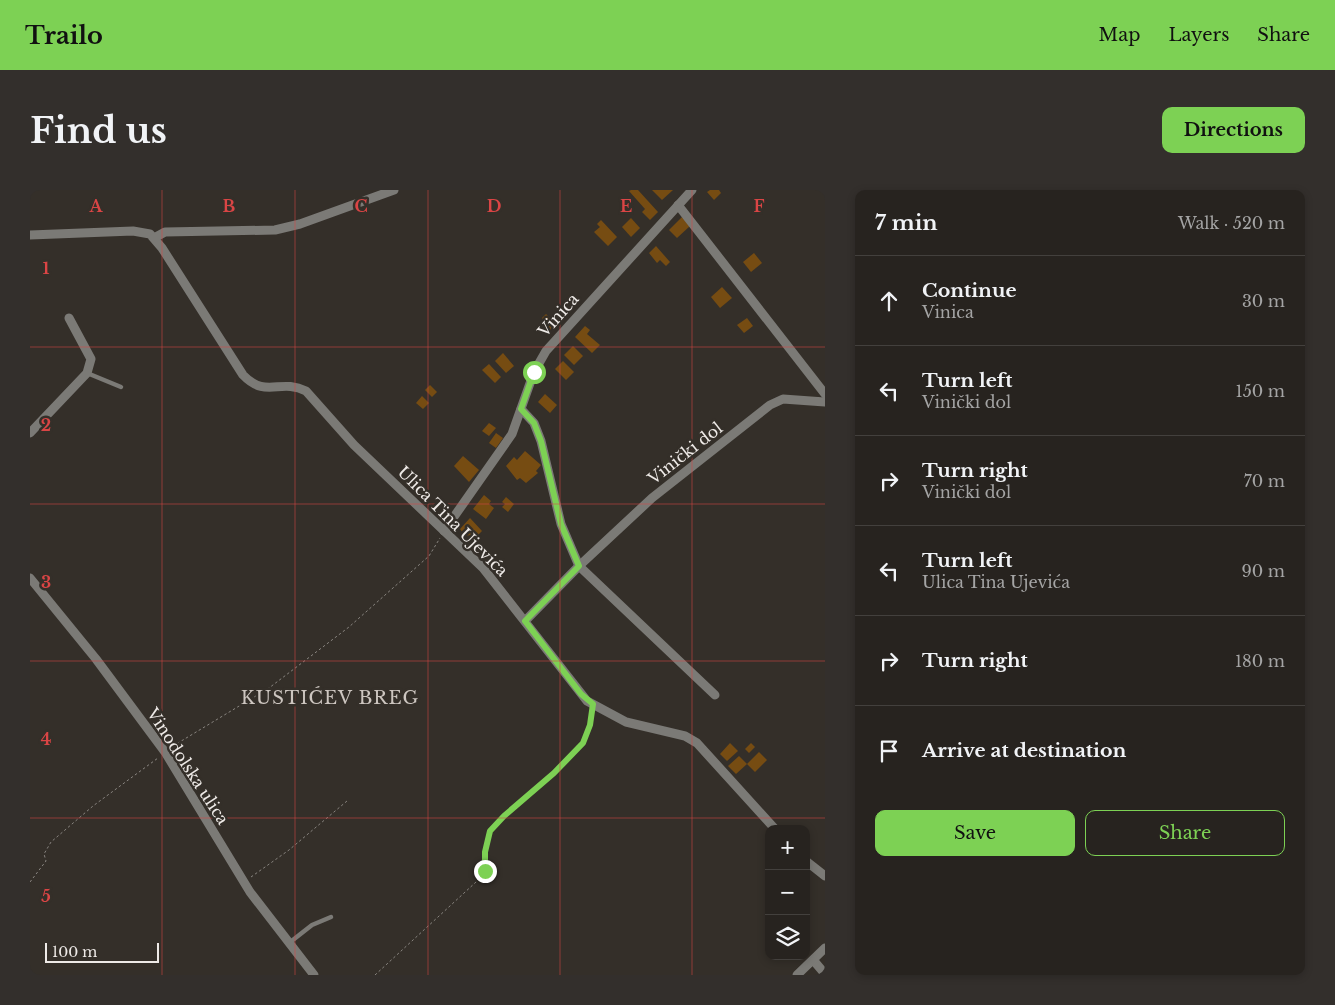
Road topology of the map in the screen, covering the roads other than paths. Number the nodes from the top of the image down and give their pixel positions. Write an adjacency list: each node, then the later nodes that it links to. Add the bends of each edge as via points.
1 (394, 190): 5 (street, via 276,230 166,232)
2 (692, 190): 3 (street, Vinica)
3 (678, 205): 9 (street); 11 (street, Vinica, via 546,351 534,372)
4 (30, 235): 5 (street, via 133,231 145,232)
5 (154, 238): 13 (street, Ulica Tina Ujevića, via 243,375 253,385 265,388 296,386 306,391 354,445)
6 (69, 318): 7 (street, via 90,359)
7 (87, 373): 8 (lane); 12 (street)
8 (121, 387)
9 (825, 394)
10 (825, 402): 14 (street, Vinički dol, via 783,399 770,405 652,498)
11 (521, 409): 13 (street, Vinica, via 506,445); 14 (street, via 534,423 541,441 561,524)
12 (30, 433)
13 (444, 531): 16 (street, Ulica Tina Ujevića, via 483,568)
14 (579, 566): 16 (street, Vinički dol); 17 (street)
15 (30, 578): 22 (street, Vinodolska ulica, via 165,752 244,881)
16 (525, 621): 18 (street, Ulica Tina Ujevića, via 581,694 593,704 626,722 685,736 697,743)
17 (715, 695)
18 (771, 825)
19 (810, 864): 20 (street)
20 (825, 876)
21 (331, 917): 22 (lane, via 312,925)
22 (288, 944): 26 (street, Vinodolska ulica)
23 (825, 948): 24 (street)
24 (814, 961): 25 (street); 27 (street)
25 (825, 974)
26 (314, 975)
27 (797, 975)

